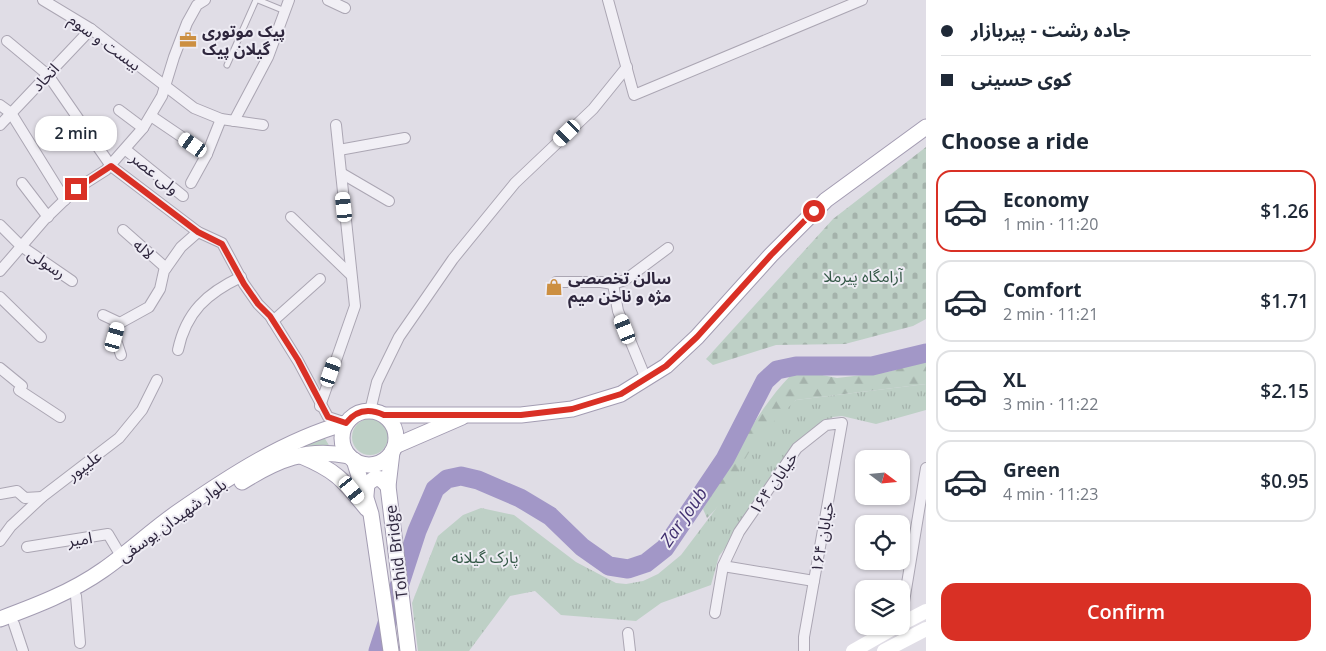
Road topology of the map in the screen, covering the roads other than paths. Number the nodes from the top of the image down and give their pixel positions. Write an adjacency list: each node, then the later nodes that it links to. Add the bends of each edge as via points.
1 (44, 0): 10 (street, بیست و سوم)
2 (257, 0): 9 (lane); 12 (lane)
3 (288, 0): 9 (street)
4 (328, 0): 8 (street)
5 (608, 0): 13 (street)
6 (862, 0): 13 (street, via 634,95)
7 (197, 2): 15 (street)
8 (345, 8)
9 (285, 11): 21 (street, via 268,57)
10 (91, 28): 14 (street, اتحاد); 15 (street, بیست و سوم)
11 (7, 41): 14 (street)
12 (227, 65)
13 (627, 67): 64 (street, via 593,109 515,183 453,259 400,337 377,382)
14 (48, 74): 18 (street, اتحاد); 31 (street)
15 (165, 86): 19 (street); 20 (street, بیست و سوم, via 194,108)
16 (0, 105): 18 (street)
17 (119, 110): 26 (street)
18 (11, 113): 23 (street, اتحاد); 36 (street)
19 (151, 116): 26 (street); 30 (street)
20 (221, 119): 21 (street, بیست و سوم); 30 (street)
21 (234, 121): 24 (street, بیست و سوم)
22 (336, 124): 29 (street)
23 (0, 125)
24 (263, 125)
25 (926, 126): 61 (main road, via 826,200 697,337 666,366)
26 (143, 128): 28 (street)
27 (405, 138): 29 (street)
28 (126, 150): 31 (street); 35 (street, ولی عصر)
29 (339, 150): 32 (street)
30 (206, 154): 33 (street)
31 (111, 166): 36 (street); 42 (street)
32 (341, 173): 37 (street); 47 (street)
33 (190, 182)
34 (22, 183): 38 (street)
35 (183, 196)
36 (65, 200): 38 (street)
37 (389, 201)
38 (48, 217): 43 (street)
39 (291, 218): 47 (street)
40 (0, 225): 43 (street, رسولی)
41 (123, 230): 45 (street, لاله)
42 (198, 232): 45 (street); 48 (street, via 222,244)
43 (21, 246): 46 (street); 50 (street, رسولی)
44 (668, 248): 52 (street, via 625,280)
45 (166, 268): 56 (street, via 160,289 149,307)
46 (0, 271)
47 (351, 275): 63 (street, via 354,306)
48 (241, 277): 55 (street); 58 (street, via 217,288 202,301 189,319)
49 (320, 278): 55 (street)
50 (72, 281)
51 (556, 282): 52 (street)
52 (613, 284): 61 (street, via 618,311)
53 (0, 296): 57 (street)
54 (103, 315): 56 (street)
55 (273, 321): 63 (street, via 298,360)
56 (120, 323): 59 (street, via 115,337)
57 (41, 337)
58 (178, 350)
59 (121, 355)
60 (0, 368): 66 (street, via 22,386 19,390)
61 (646, 379): 65 (main road, via 621,394 572,409 521,415)
62 (157, 380): 76 (street, علیپور, via 142,410 120,438)
63 (320, 406): 67 (street, via 328,417)
64 (377, 413): 65 (main road); 67 (main road, via 357,413); 69 (main road, via 389,419 395,432)
65 (467, 415): 69 (main road)
66 (60, 417)
67 (346, 423): 71 (main road, via 342,443); 80 (main road, بلوار شهیدان یوسفی, via 318,432 245,468 178,512)
68 (842, 423): 81 (street, خیابان ۱۶۴, via 826,425 797,448 739,532); 83 (street, ۱۶۴ خیابان)
69 (393, 449): 71 (main road, via 387,458 374,464 360,464); 73 (main road, Tohid Bridge)
70 (297, 454): 71 (main road, بلوار شهیدان یوسفی, via 331,452); 77 (main road, via 342,478); 84 (main road, بلوار شهیدان یوسفی, via 251,476)
71 (351, 458): 75 (main road, Tohid Bridge)
72 (926, 468): 82 (street)
73 (388, 486): 75 (main road, via 384,480 374,478 367,484); 96 (main road, Tohid Bridge)
74 (0, 494): 76 (street, via 16,491 25,498)
75 (366, 495): 77 (main road, Tohid Bridge)
76 (42, 497): 78 (street, علیپور)
77 (371, 514): 95 (main road, Tohid Bridge)
78 (0, 541)
79 (27, 547): 80 (street, امیر, via 108,534)
80 (121, 556): 88 (main road, بلوار شهیدان یوسفی, via 73,589)
81 (723, 566): 83 (street); 86 (street, خیابان ۱۶۴)
82 (908, 580)
83 (814, 581): 98 (street, ۱۶۴ خیابان)
84 (76, 596): 88 (main road, بلوار شهیدان یوسفی); 92 (street)
85 (926, 611): 87 (main road)
86 (715, 612)
87 (910, 619)
88 (5, 624): 94 (street)
89 (926, 629): 93 (main road)
90 (628, 633): 97 (street)
91 (881, 635): 99 (main road)
92 (80, 643)
93 (898, 647): 100 (main road)
94 (23, 651)
95 (390, 651)
96 (408, 651)
97 (630, 651)
98 (804, 651)
99 (853, 651)
100 (884, 651)

